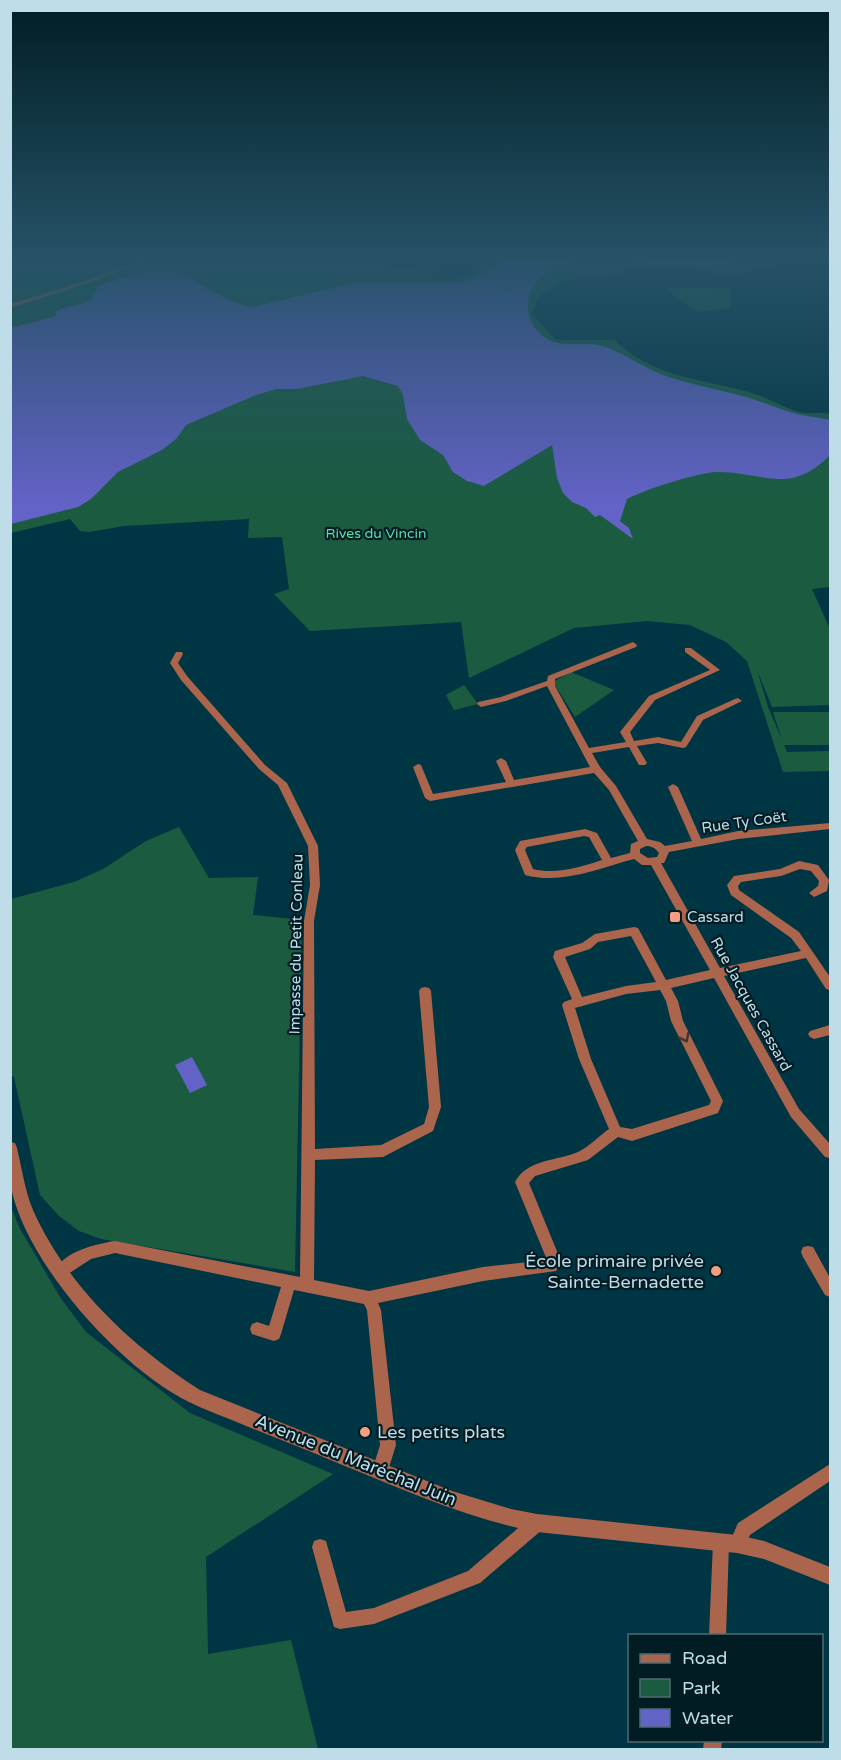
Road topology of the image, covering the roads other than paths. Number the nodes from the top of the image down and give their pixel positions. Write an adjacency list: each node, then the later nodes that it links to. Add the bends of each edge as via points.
1 (633, 645): 4 (street, via 551,678)
2 (688, 650): 7 (street, via 716,670 652,698 625,732)
3 (179, 654): 34 (street, Impasse du Petit Conleau, via 174,663 183,678 282,783 313,846 315,885 309,921)
4 (551, 682): 6 (street); 8 (street)
5 (738, 701): 7 (street, via 700,718 683,745 658,740)
6 (481, 704)
7 (631, 744): 8 (street); 10 (street)
8 (586, 751): 12 (street)
9 (501, 761): 13 (street)
10 (642, 763)
11 (418, 766): 13 (street, via 430,798)
12 (596, 769): 13 (street); 16 (street, via 613,788)
13 (511, 783)
14 (673, 787): 17 (street)
15 (831, 826): 17 (street, Rue Ty Coët)
16 (644, 842): 18 (street); 19 (street, via 635,847)
17 (698, 843): 18 (street, Rue Ty Coët)
18 (662, 849): 21 (street, via 663,857)
19 (635, 855): 20 (street); 21 (street)
20 (608, 862): 20 (street, via 540,877 529,872 519,850 524,844 585,832 593,835)
21 (655, 862): 24 (street, Rue Jacques Cassard)
22 (814, 893): 23 (street, via 823,888 824,880 818,871 804,864 738,879 732,885 735,892 795,935)
23 (809, 953): 24 (street); 26 (street)
24 (716, 972): 25 (street); 33 (street, Rue Jacques Cassard, via 795,1113)
25 (663, 985): 28 (street); 28 (street, via 636,933 629,931 595,938 586,946 559,954); 31 (street, one-way to 31, via 717,1107 632,1135)
26 (831, 986)
27 (425, 991): 34 (street, via 435,1107 429,1127 383,1151)
28 (579, 1001): 31 (street, via 568,1005 568,1011)
29 (831, 1030): 30 (street)
30 (814, 1034)
31 (616, 1131): 40 (street, via 582,1156 531,1172 522,1182 554,1264)
32 (10, 1148): 36 (street, Avenue du Maréchal Juin, via 26,1209)
33 (831, 1154)
34 (309, 1155): 38 (street, Impasse du Petit Conleau)
35 (808, 1252): 39 (street)
36 (62, 1271): 37 (street, via 96,1249 115,1247); 42 (street, Avenue du Maréchal Juin, via 113,1333 179,1387)
37 (289, 1282): 38 (street); 41 (street, via 274,1334)
38 (306, 1285): 40 (street)
39 (831, 1290)
40 (369, 1298): 42 (street, via 374,1310 388,1445)
41 (257, 1329)
42 (380, 1471): 44 (street, Avenue du Maréchal Juin, via 474,1507)
43 (831, 1472): 45 (street)
44 (537, 1523): 45 (street, Avenue du Maréchal Juin); 46 (street, via 474,1577 374,1616 340,1621)
45 (729, 1543): 47 (street, Avenue du Maréchal Juin, via 764,1550); 48 (street)
46 (320, 1546)
47 (831, 1576)
48 (717, 1634)

